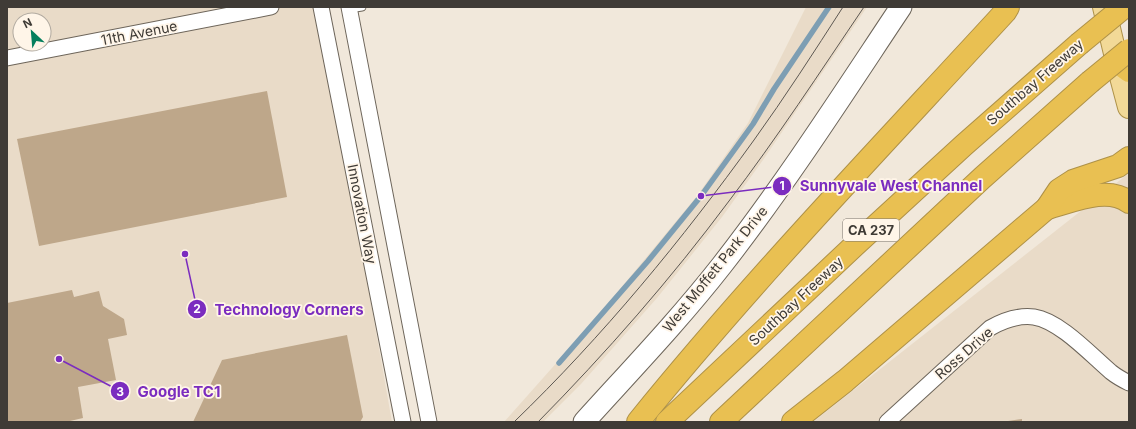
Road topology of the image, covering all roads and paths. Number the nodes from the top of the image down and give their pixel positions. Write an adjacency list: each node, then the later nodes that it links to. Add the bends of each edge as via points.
1 (271, 7): 8 (street, 11th Avenue)
2 (321, 7): 15 (street, Innovation Way)
3 (901, 7): 17 (main road, West Moffett Park Drive, via 752,225 692,302)
4 (1008, 7): 18 (highway, via 791,244)
5 (1104, 7): 9 (main road)
6 (1124, 7): 19 (highway, Southbay Freeway / CA 237, bridge, via 964,145)
7 (351, 8): 16 (street, Innovation Way)
8 (7, 58)
9 (1125, 61): 10 (main road); 20 (highway, CA 237, bridge, via 1090,82 982,178)
10 (1129, 107)
11 (1129, 158): 13 (highway, via 1118,166 1073,180 1059,190)
12 (1129, 202): 13 (highway, via 1124,198 1106,194 1080,198)
13 (1047, 208): 21 (highway, via 845,381)
14 (1129, 383): 22 (street, Ross Drive, via 1112,373 1076,341 1052,324 1035,317 1019,317 1005,320 990,328)
15 (403, 422)
16 (429, 422)
17 (584, 422)
18 (638, 422)
19 (667, 422)
20 (721, 422)
21 (793, 422)
22 (887, 422)

